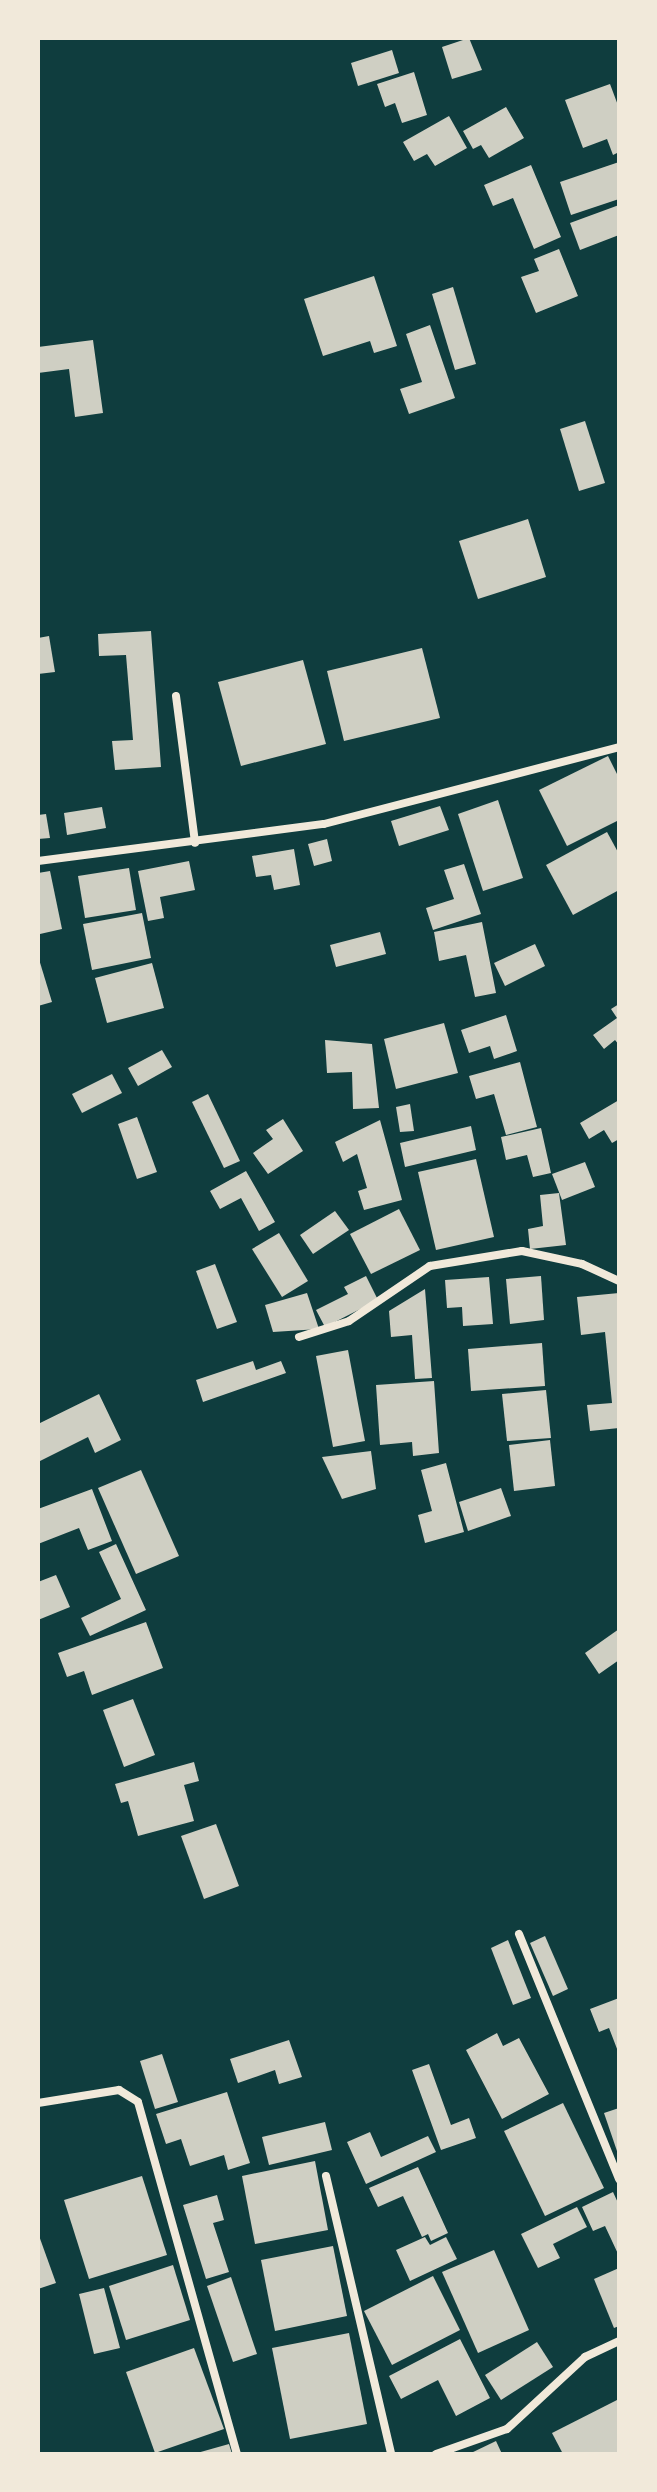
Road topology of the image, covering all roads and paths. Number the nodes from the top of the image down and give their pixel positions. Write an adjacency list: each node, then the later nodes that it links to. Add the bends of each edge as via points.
1 (176, 696): 3 (street)
2 (619, 747): 3 (street, via 324,824)
3 (195, 843): 4 (street)
4 (38, 861)
5 (619, 1281): 6 (street, via 582,1264 522,1251 430,1266 349,1321)
6 (299, 1337)
7 (519, 1934): 10 (street)
8 (38, 2103): 12 (street, via 119,2090 138,2102)
9 (326, 2176): 13 (street)
10 (619, 2179)
11 (619, 2341): 14 (street, via 585,2357 507,2429)
12 (237, 2454)
13 (391, 2454)
14 (436, 2454)

